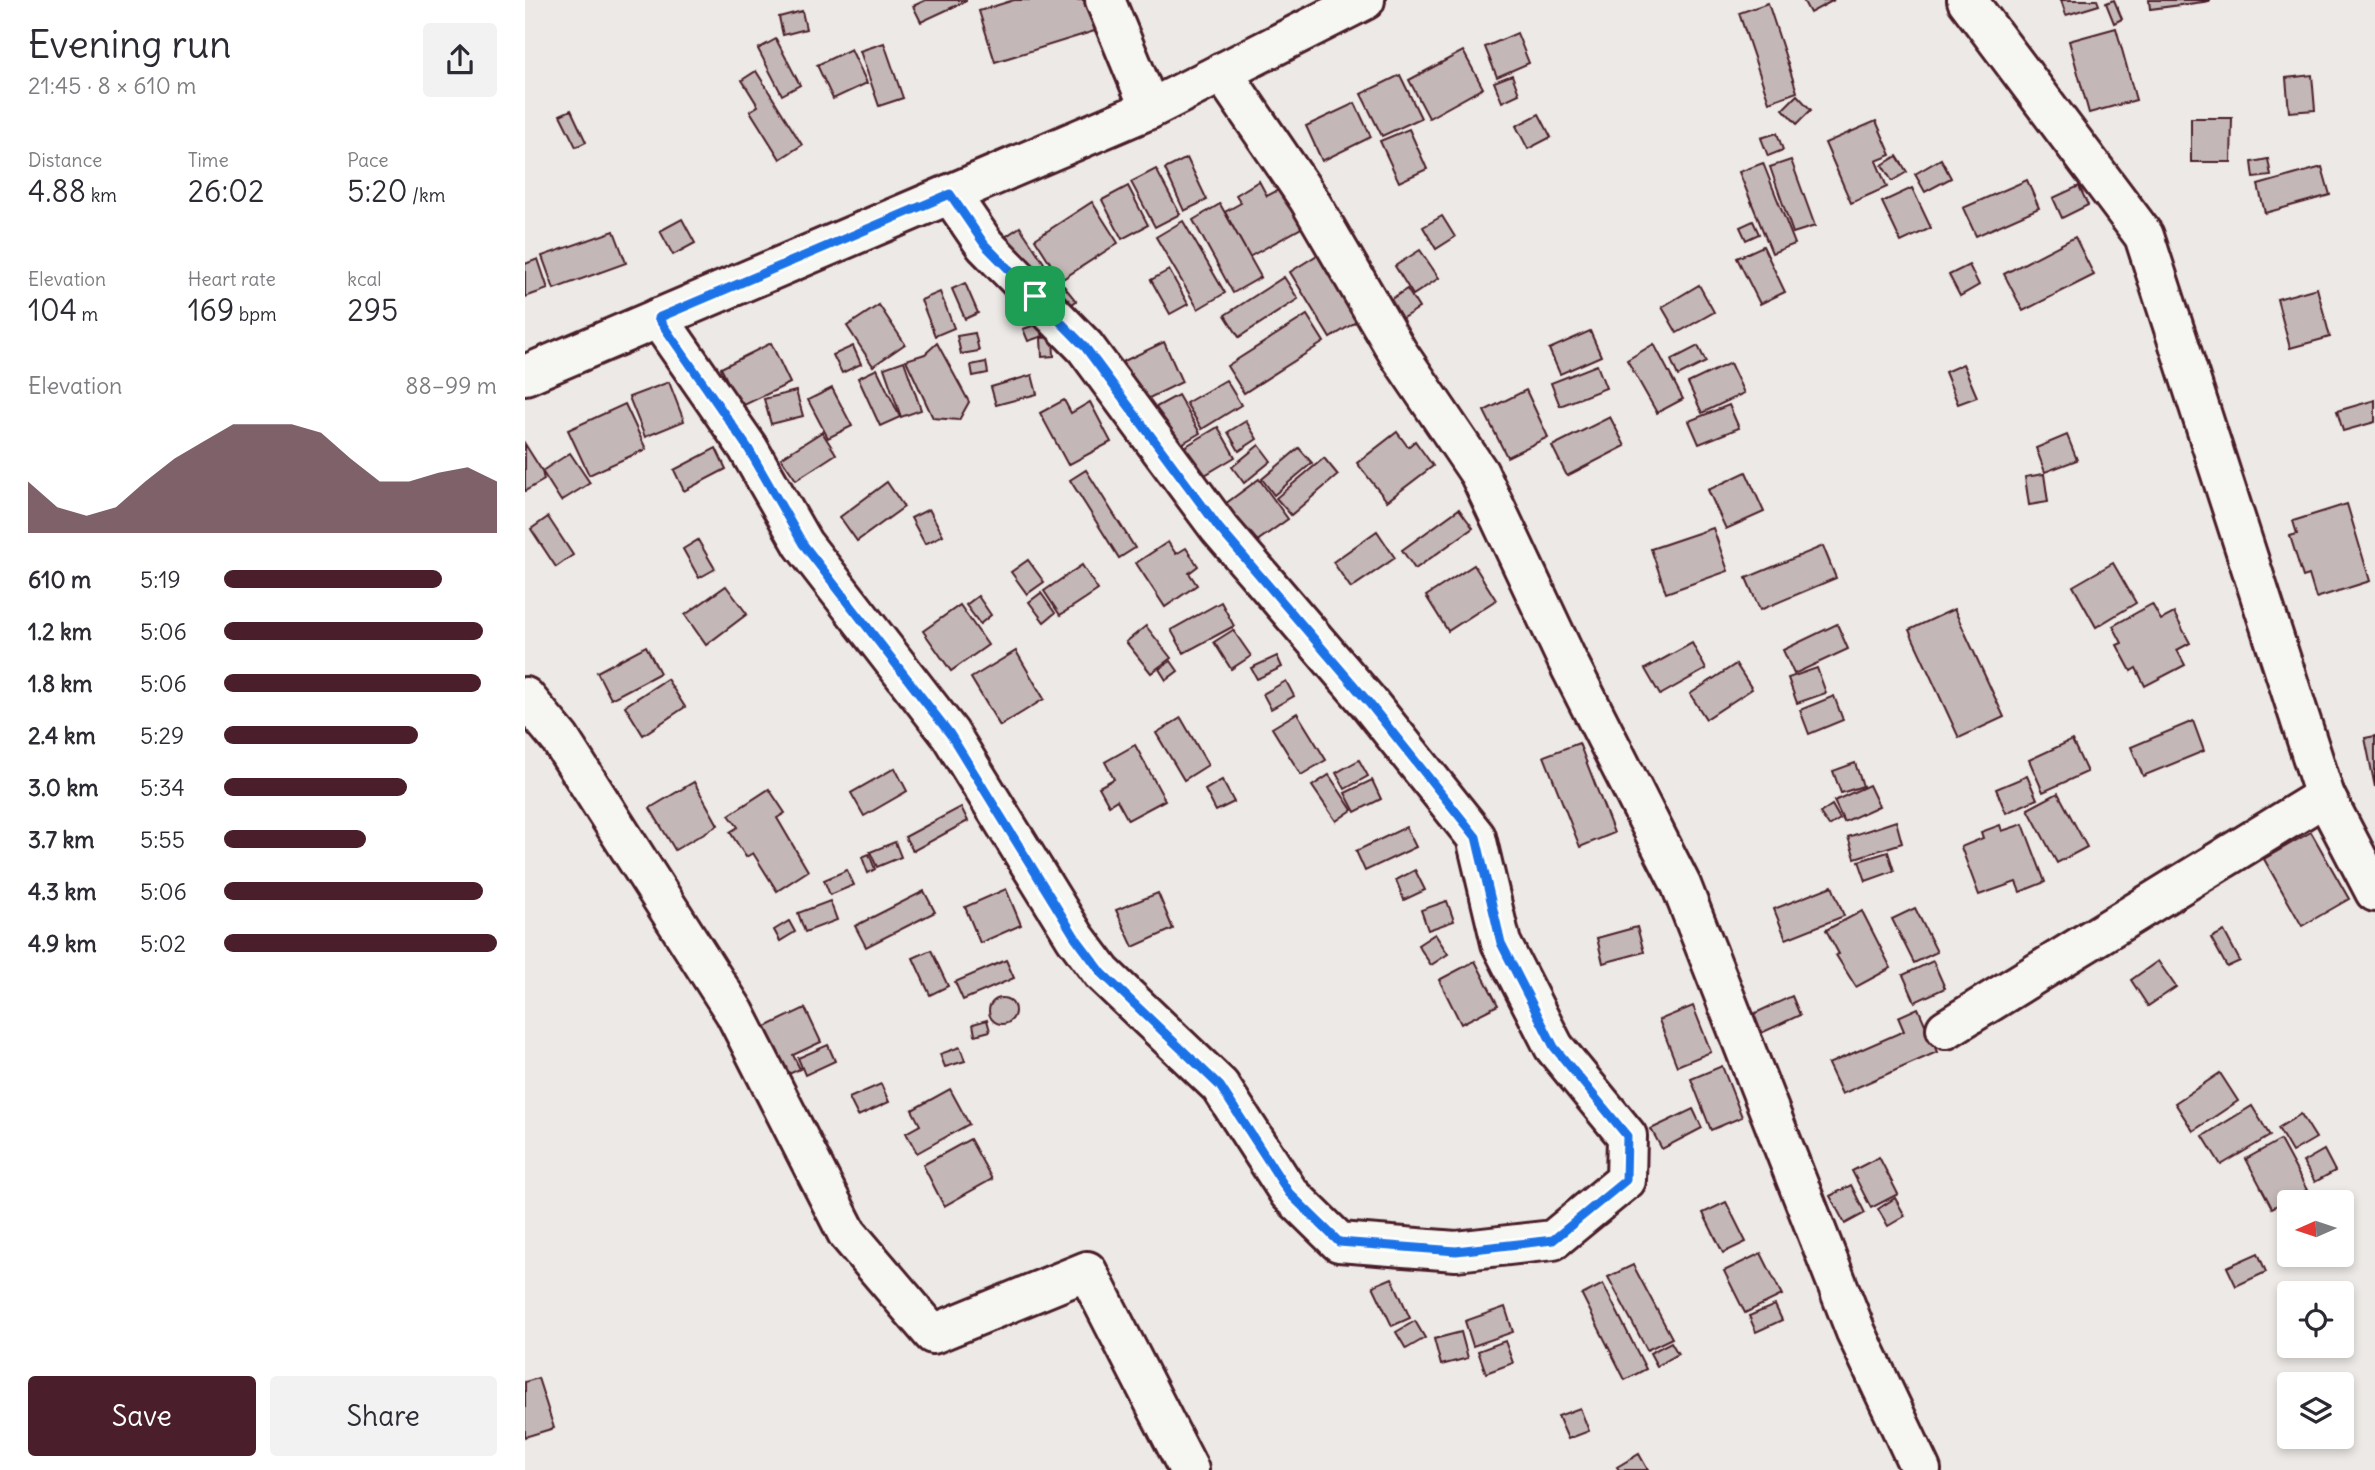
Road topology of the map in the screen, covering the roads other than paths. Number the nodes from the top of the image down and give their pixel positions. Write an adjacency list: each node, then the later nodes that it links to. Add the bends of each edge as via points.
1 (1105, 0): 5 (street)
2 (1365, 0): 4 (street)
3 (1967, 0): 10 (street, via 2144,236)
4 (1222, 72): 5 (street); 14 (street, via 1308,198 1398,354 1479,473 1681,885 1856,1332)
5 (1150, 109): 6 (street)
6 (950, 194): 7 (street); 7 (street, via 985,245 1085,347 1219,528 1476,837 1501,943 1554,1047 1627,1136 1626,1180 1553,1240 1456,1251 1339,1242 1289,1193 1220,1086 1102,973 1075,937 950,734 803,544 748,448)
7 (658, 318): 8 (street)
8 (525, 375)
9 (525, 697): 13 (street, via 560,739 735,1013 855,1244 933,1334 1087,1271)
10 (2325, 796): 11 (street); 12 (street)
11 (2375, 892)
12 (1946, 1029)
13 (1189, 1470)
14 (1921, 1470)

